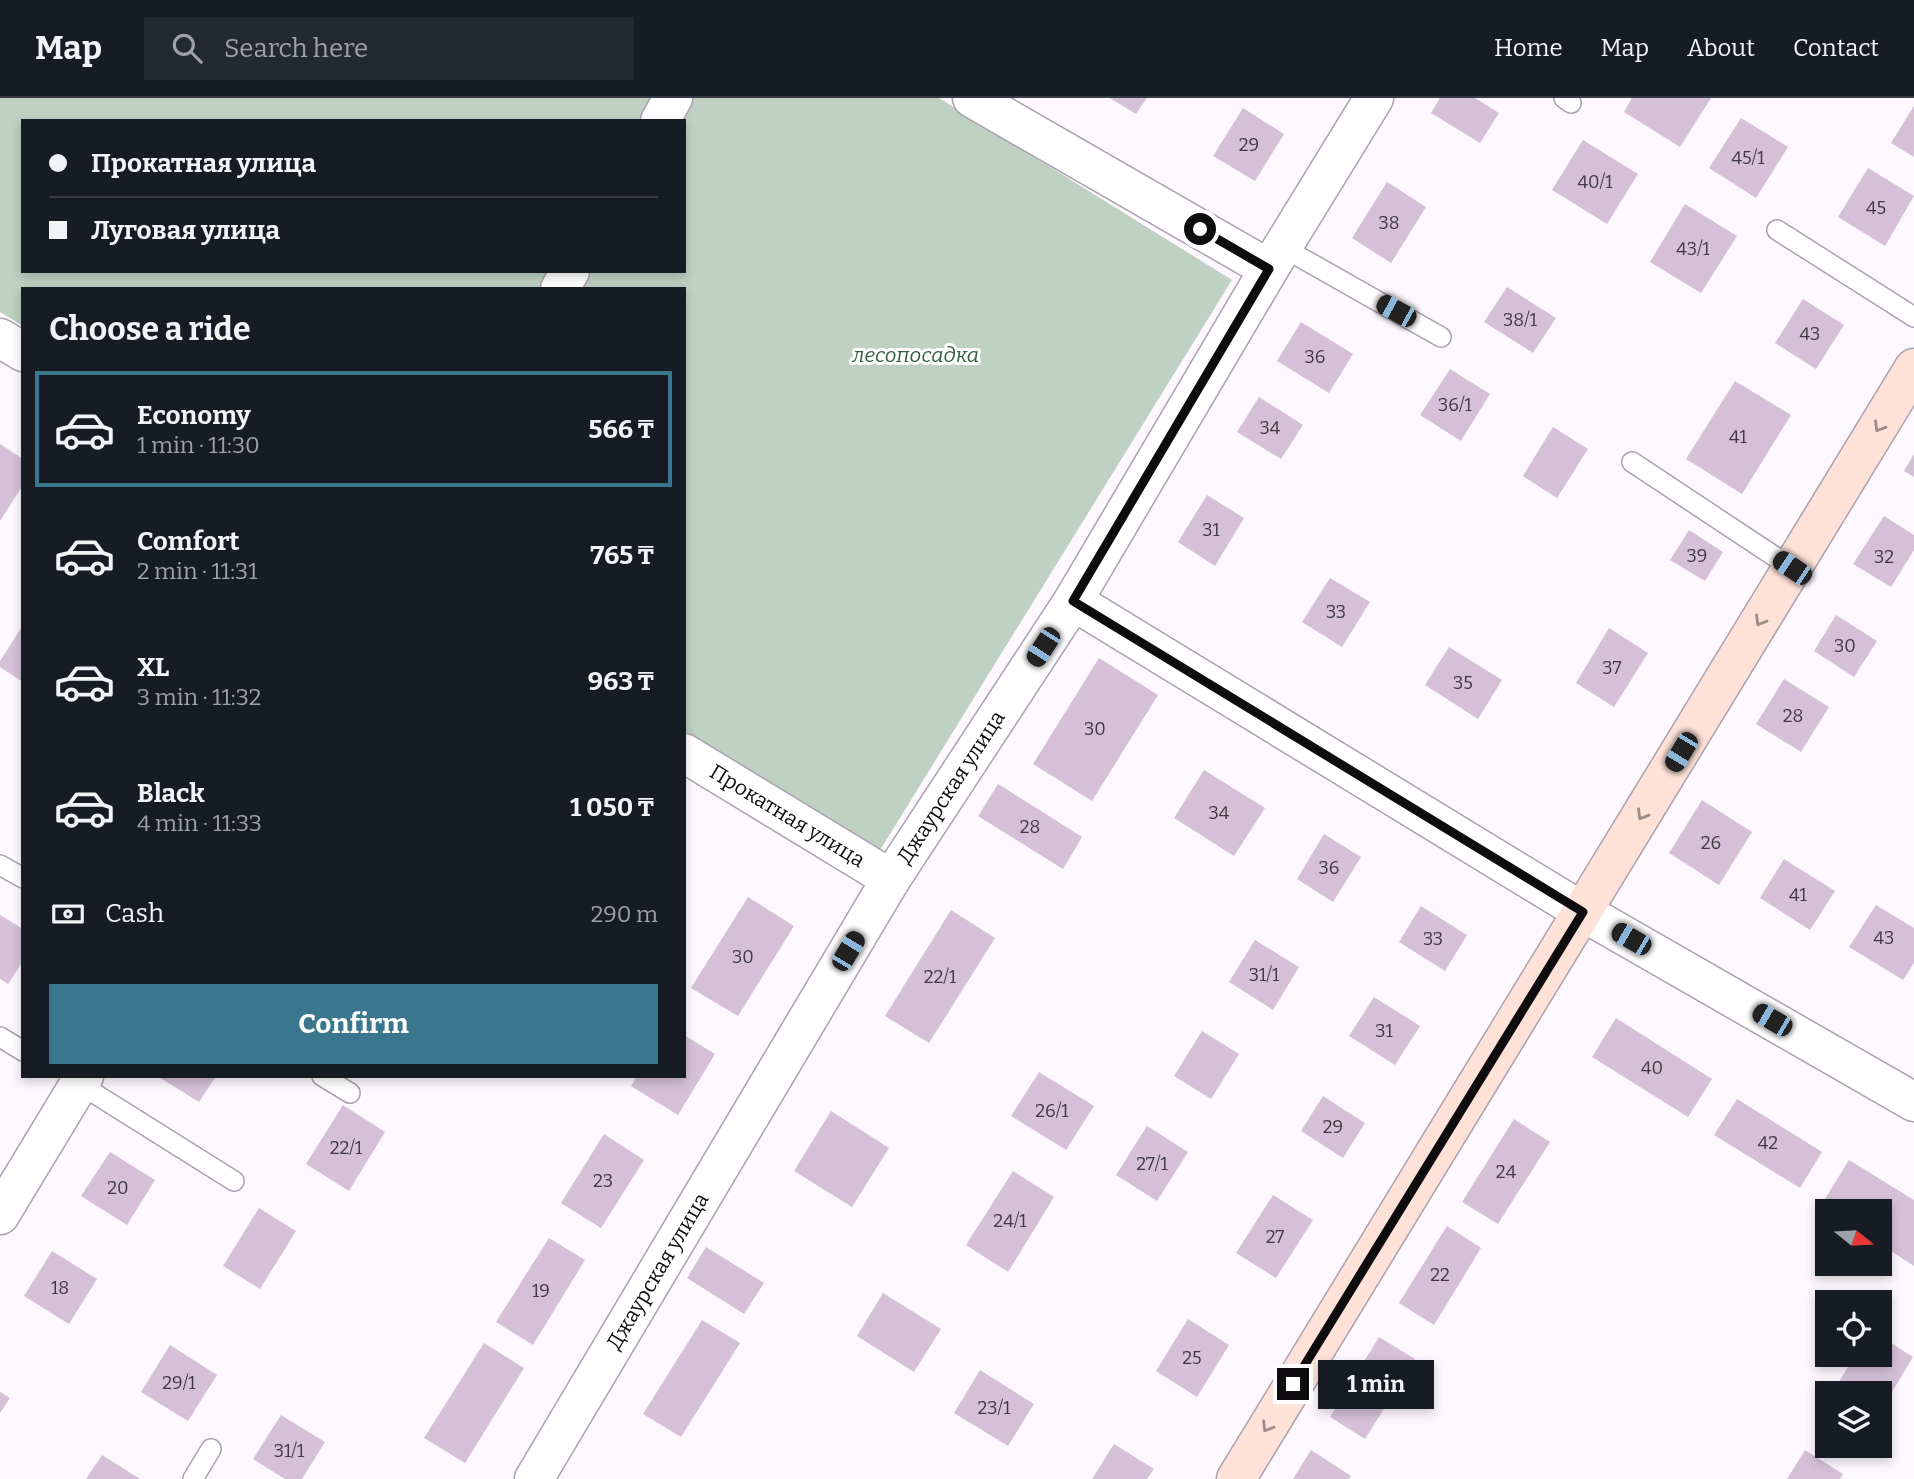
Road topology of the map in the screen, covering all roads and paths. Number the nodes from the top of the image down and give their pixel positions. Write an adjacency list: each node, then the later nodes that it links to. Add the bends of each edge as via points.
1 (673, 98): 4 (street)
2 (972, 98): 6 (street)
3 (1374, 98): 6 (street, Джаурская улица)
4 (661, 119)
5 (1777, 230): 7 (lane)
6 (1276, 258): 8 (lane); 14 (street, Джаурская улица)
7 (1914, 317)
8 (1441, 337)
9 (0, 338): 10 (street)
10 (21, 351)
11 (1914, 368): 13 (main road, one-way to 13)
12 (1632, 461): 13 (lane)
13 (1792, 568): 19 (main road, one-way to 19)
14 (1073, 601): 18 (street, Джаурская улица); 19 (street)
15 (686, 754): 18 (street, Прокатная улица)
16 (0, 865): 17 (lane)
17 (21, 877)
18 (891, 879): 30 (street, Джаурская улица)
19 (1583, 912): 25 (street); 31 (main road, one-way to 31)
20 (0, 1037): 21 (lane)
21 (21, 1050)
22 (325, 1078): 24 (lane)
23 (77, 1079): 26 (lane); 27 (street)
24 (350, 1093)
25 (1914, 1102)
26 (234, 1181)
27 (0, 1215)
28 (211, 1450): 29 (lane)
29 (193, 1479)
30 (534, 1479)
31 (1236, 1479)

